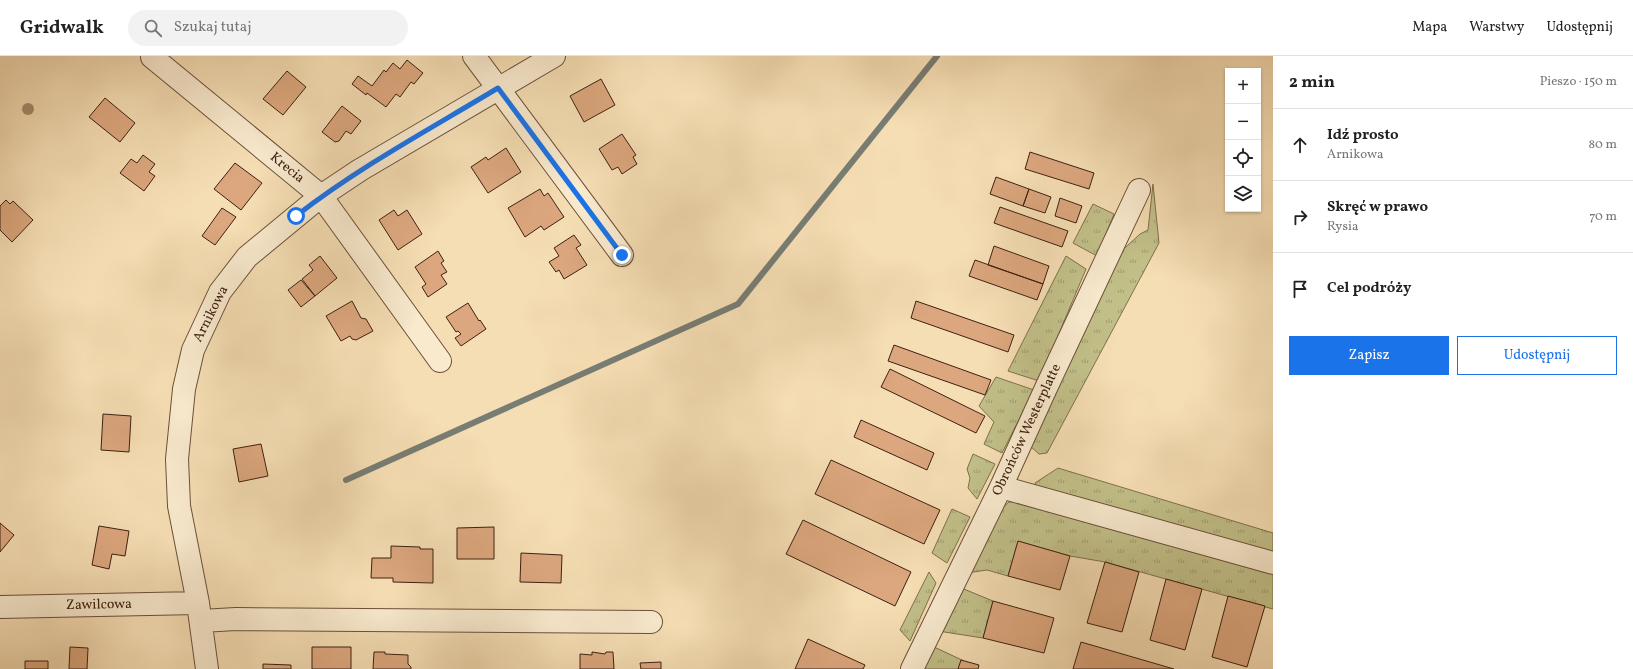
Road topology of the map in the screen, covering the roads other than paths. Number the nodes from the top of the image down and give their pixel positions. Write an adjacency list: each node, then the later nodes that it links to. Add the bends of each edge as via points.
1 (474, 56): 4 (street)
2 (554, 56): 4 (street, Arnikowa)
3 (152, 57): 6 (street, Krecia)
4 (498, 88): 6 (street, Arnikowa); 7 (street)
5 (1139, 190): 9 (street, Obrońców Westerplatte)
6 (321, 196): 8 (street, Krecia); 12 (street, Arnikowa, via 247,257 220,292 193,350 184,389 176,459 179,506)
7 (622, 255)
8 (440, 361)
9 (1001, 487): 10 (street); 15 (street, Obrońców Westerplatte)
10 (1273, 563)
11 (0, 607): 12 (street, Zawilcowa)
12 (200, 612): 13 (street, Zawilcowa, via 244,619); 14 (street, Arnikowa)
13 (651, 622)
14 (207, 669)
15 (912, 669)

